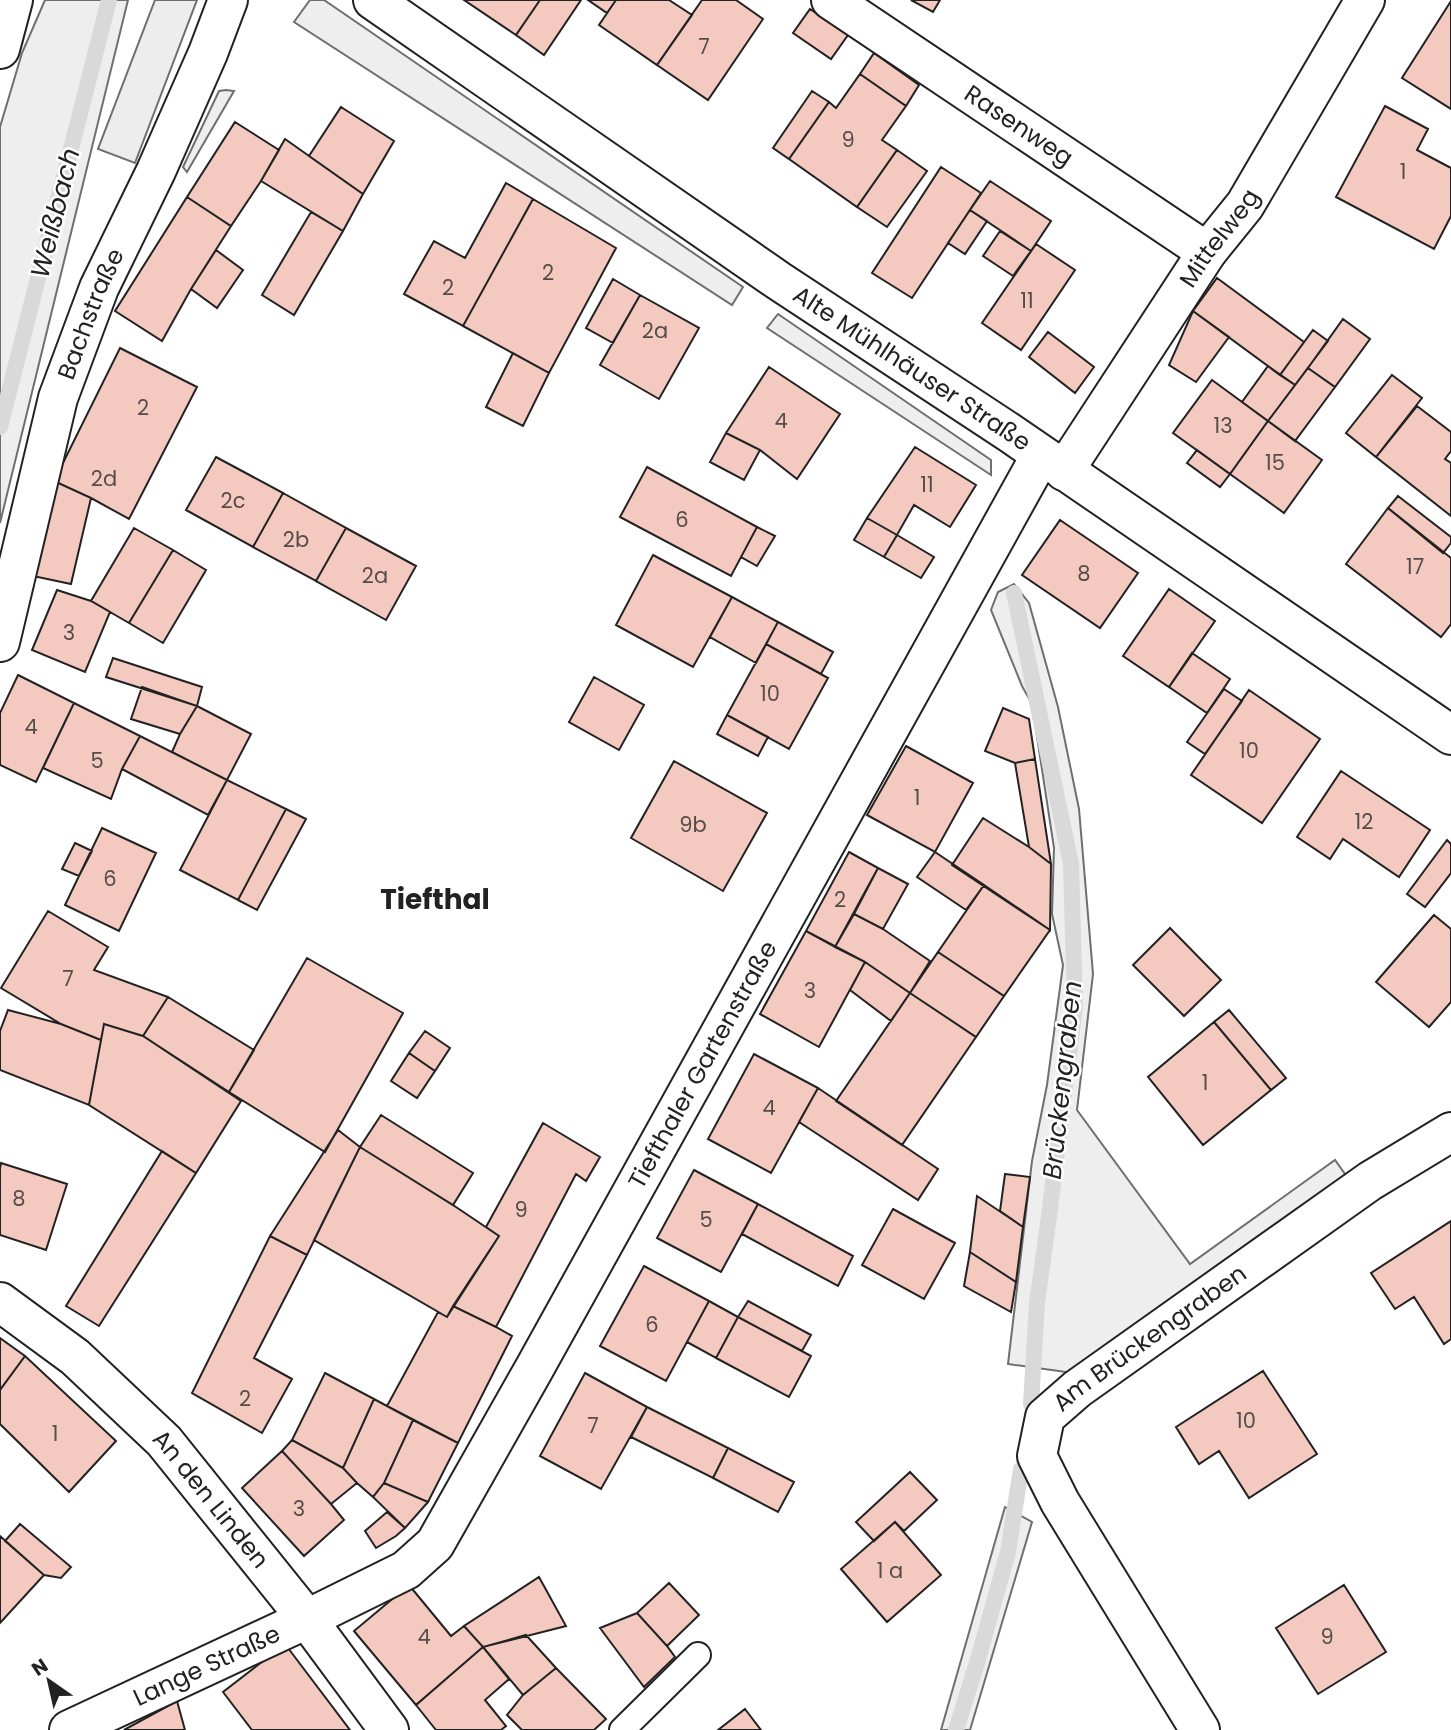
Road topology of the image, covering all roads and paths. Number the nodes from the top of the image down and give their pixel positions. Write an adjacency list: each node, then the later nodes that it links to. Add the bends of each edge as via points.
1 (13, 0): 6 (street)
2 (228, 0): 9 (street, Bachstraße, via 162,159 99,288 58,398)
3 (373, 0): 8 (street, Alte Mühlhäuser Straße)
4 (831, 0): 7 (street, Rasenweg)
5 (1365, 0): 7 (street, Mittelweg, via 1245,205)
6 (0, 49)
7 (1208, 252): 8 (street, Mittelweg)
8 (1052, 463): 10 (street, Alte Mühlhäuser Straße); 13 (street, Tiefthaler Gartenstraße, via 435,1544 406,1570)
9 (0, 642)
10 (1451, 735)
11 (1451, 1132): 18 (street, Am Brückengraben, via 1370,1181 1077,1390 1045,1418 1037,1456 1059,1502)
12 (0, 1302): 13 (street, An den Linden, via 75,1357 164,1441)
13 (307, 1619): 15 (street, Lange Straße); 16 (street, An den Linden)
14 (698, 1655): 17 (lane)
15 (69, 1730)
16 (389, 1730)
17 (622, 1730)
18 (1199, 1730)

